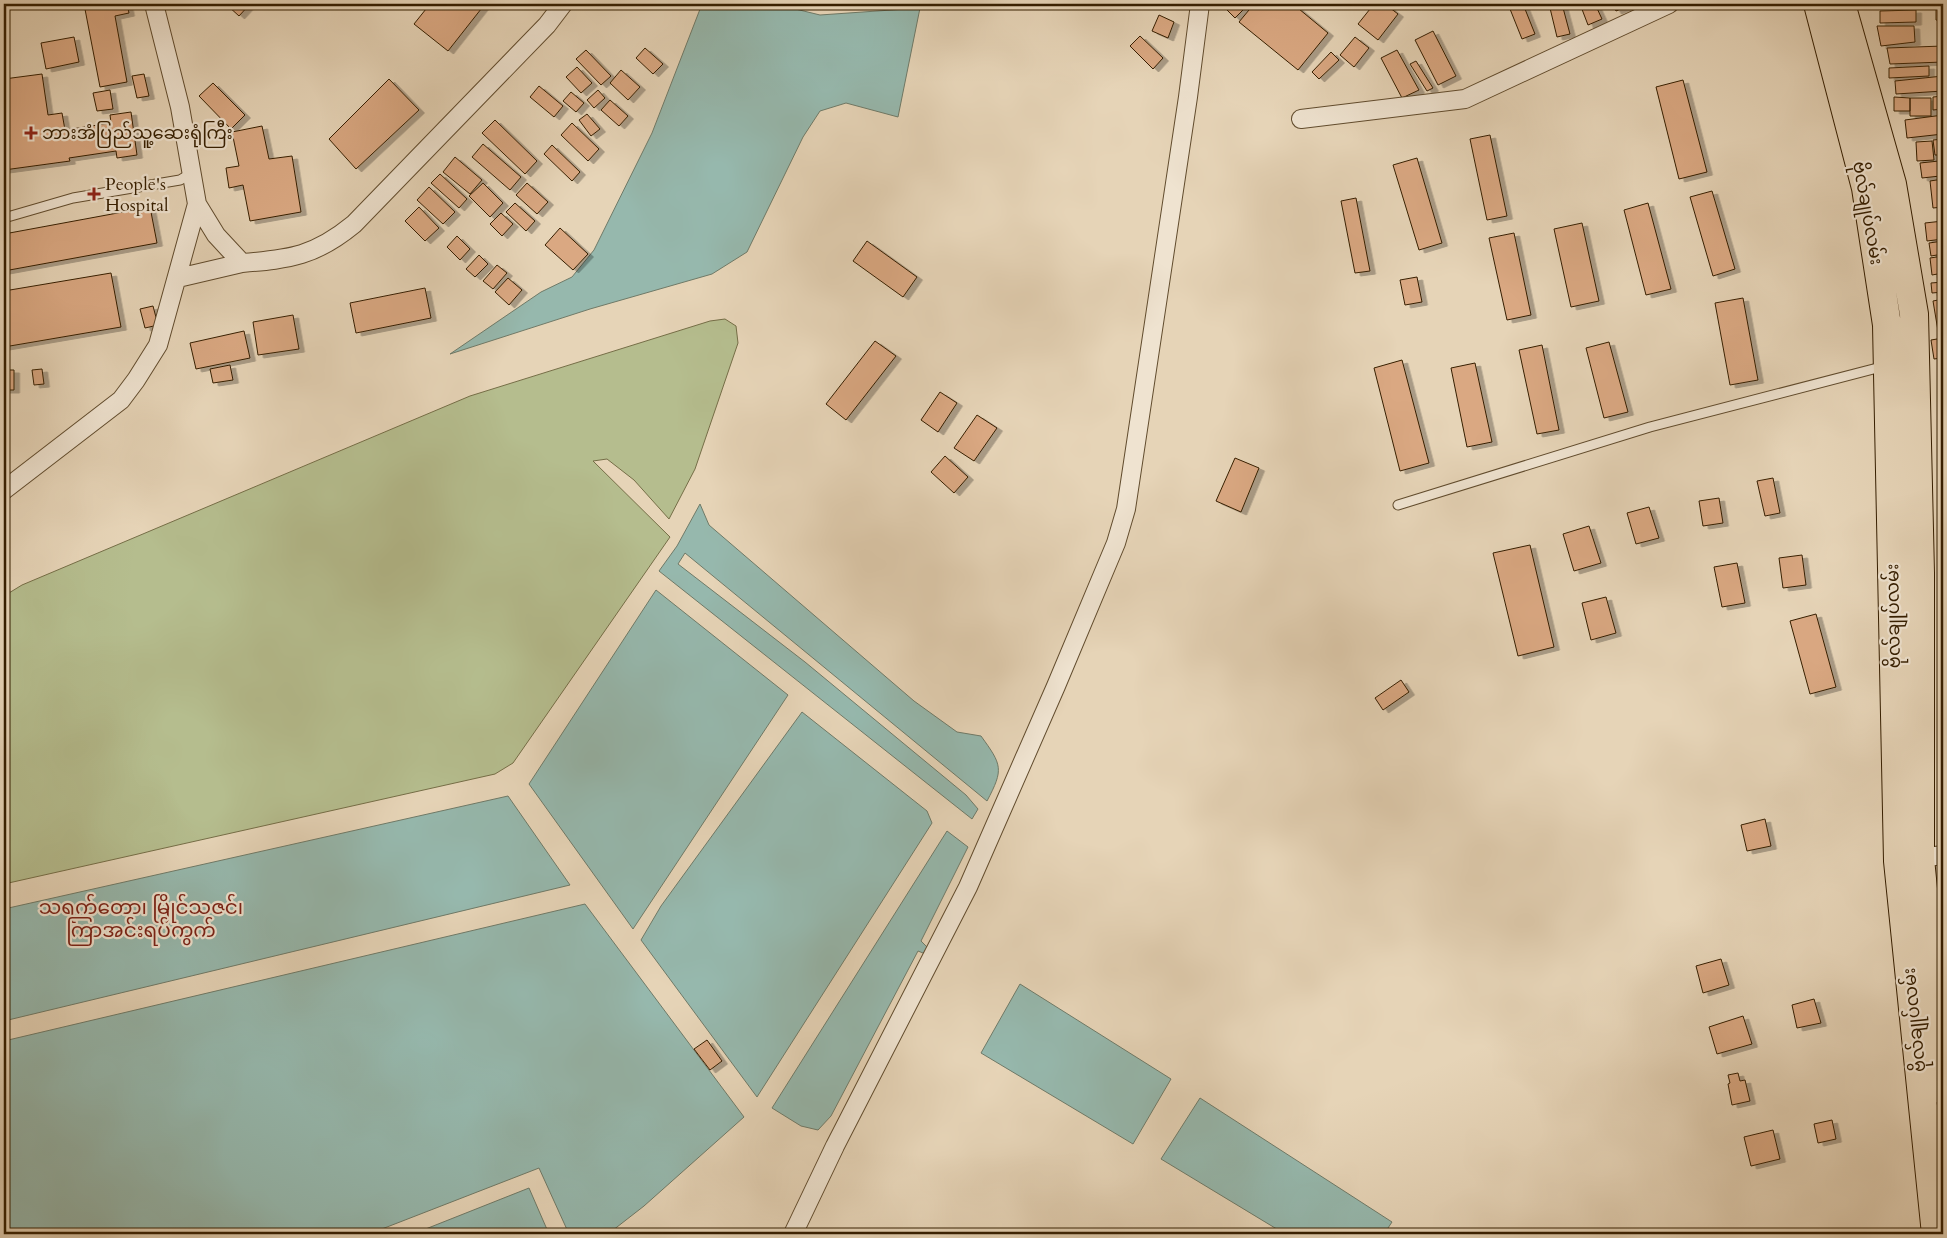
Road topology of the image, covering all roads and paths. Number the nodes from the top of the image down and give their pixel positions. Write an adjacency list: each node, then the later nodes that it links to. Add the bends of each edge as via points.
1 (154, 4): 8 (street, via 180,107)
2 (563, 4): 11 (street, via 354,224 310,253)
3 (1200, 4): 18 (street, via 1126,509 1116,543 968,887)
4 (1669, 4): 7 (street, via 1465,99)
5 (1818, 4): 13 (main road, ဗိုလ်ချုပ်လမ်း, via 1866,188 1887,325)
6 (1841, 4): 16 (main road, ဗိုလ်ချုပ်လမ်း, via 1892,184 1914,314 1920,573)
7 (1301, 119)
8 (192, 172): 9 (street); 10 (lane, via 180,180 74,198)
9 (197, 204): 11 (street, via 216,236); 12 (street)
10 (4, 218)
11 (242, 263): 12 (street)
12 (178, 278): 14 (street, via 158,345 121,400)
13 (1888, 366): 15 (lane, via 1650,426); 16 (main road, ဗိုလ်ချုပ်လမ်း)
14 (4, 490)
15 (1398, 505)
16 (1920, 858): 17 (main road, ဗိုလ်ချုပ်လမ်း); 19 (main road, ဗိုလ်ချုပ်လမ်း)
17 (1943, 1090)
18 (793, 1234)
19 (1936, 1234)

